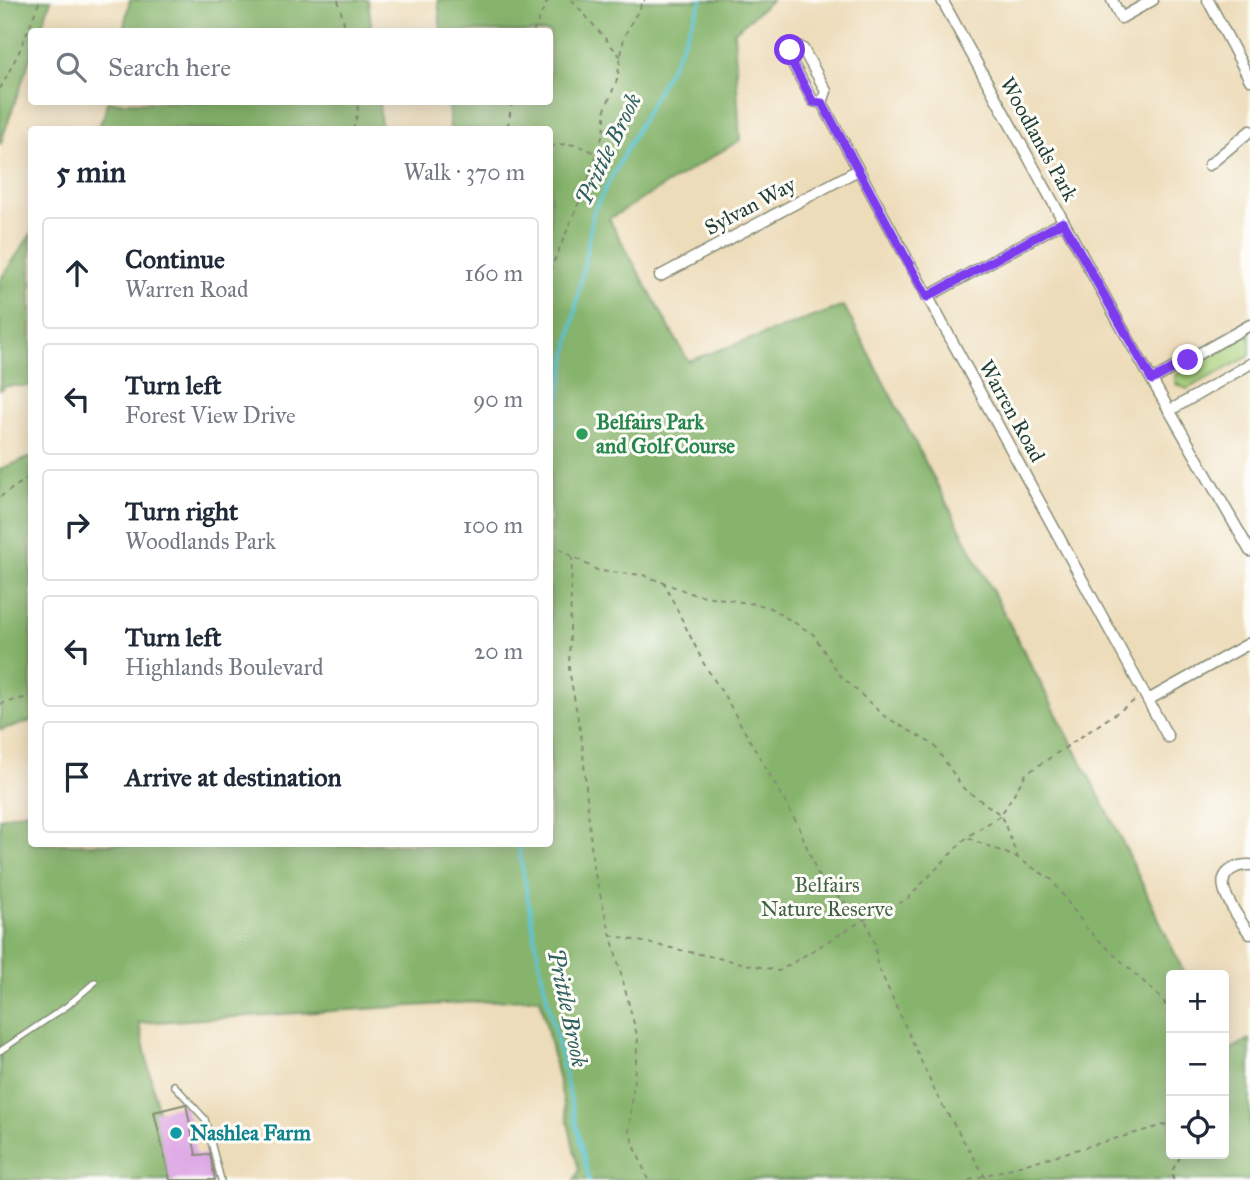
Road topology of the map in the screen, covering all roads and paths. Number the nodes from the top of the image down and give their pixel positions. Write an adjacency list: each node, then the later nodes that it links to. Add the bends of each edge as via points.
1 (40, 0): 10 (path)
2 (338, 0): 11 (path)
3 (548, 0): 12 (path)
4 (572, 0): 14 (path)
5 (645, 0): 14 (path, via 624,37)
6 (942, 0): 27 (street, Woodlands Park)
7 (1111, 0): 8 (street, via 1121,18)
8 (1153, 0)
9 (1208, 0): 15 (street)
10 (29, 28)
11 (342, 28)
12 (535, 28)
13 (28, 30): 16 (path)
14 (621, 57): 24 (path)
15 (1250, 80)
16 (0, 89)
17 (822, 103): 17 (street, Warren Road, via 813,102 789,57 793,47 803,49 826,91); 26 (street, Warren Road)
18 (357, 105): 21 (path)
19 (511, 105): 20 (path)
20 (508, 125)
21 (354, 126)
22 (1250, 131): 25 (street)
23 (553, 146): 24 (path, via 579,146)
24 (597, 155): 28 (path)
25 (1209, 164)
26 (858, 170): 29 (street, Sylvan Way); 30 (street, Warren Road)
27 (1063, 222): 30 (street); 33 (street, Woodlands Park)
28 (553, 264)
29 (660, 276)
30 (927, 297): 43 (street, Warren Road)
31 (1250, 325): 33 (street)
32 (1250, 364): 34 (street)
33 (1152, 380): 34 (street, Woodlands Park)
34 (1169, 411): 38 (street, Woodlands Park)
35 (28, 478): 36 (path)
36 (0, 497)
37 (553, 546): 39 (path)
38 (1250, 551)
39 (572, 556): 40 (path, via 599,571); 52 (path, via 569,669 582,741 593,867)
40 (663, 581): 46 (path, via 693,594 766,606 813,634 839,674 884,716 934,745 963,788); 50 (path, via 704,664 798,825 821,882)
41 (1250, 643): 43 (street)
42 (28, 697): 44 (path)
43 (1146, 697): 45 (street, Warren Road); 46 (path, via 1026,774)
44 (0, 704)
45 (1168, 737)
46 (1001, 815): 47 (path); 48 (path)
47 (967, 837): 48 (path); 50 (path, via 906,900)
48 (1018, 858): 54 (path, via 1052,880 1088,930 1164,1001)
49 (1250, 865): 51 (street, via 1230,871 1224,888)
50 (865, 919): 52 (path, via 779,971); 59 (path, via 877,964 937,1097)
51 (1250, 934)
52 (610, 935): 61 (path, via 638,1039 629,1132)
53 (96, 982): 55 (lane)
54 (1166, 1008)
55 (0, 1051)
56 (174, 1085): 60 (lane, via 205,1119)
57 (1166, 1124): 59 (path)
58 (1179, 1159): 64 (path)
59 (985, 1176): 62 (path); 63 (path)
60 (220, 1180)
61 (648, 1180)
62 (969, 1180)
63 (987, 1180)
64 (1173, 1180)

